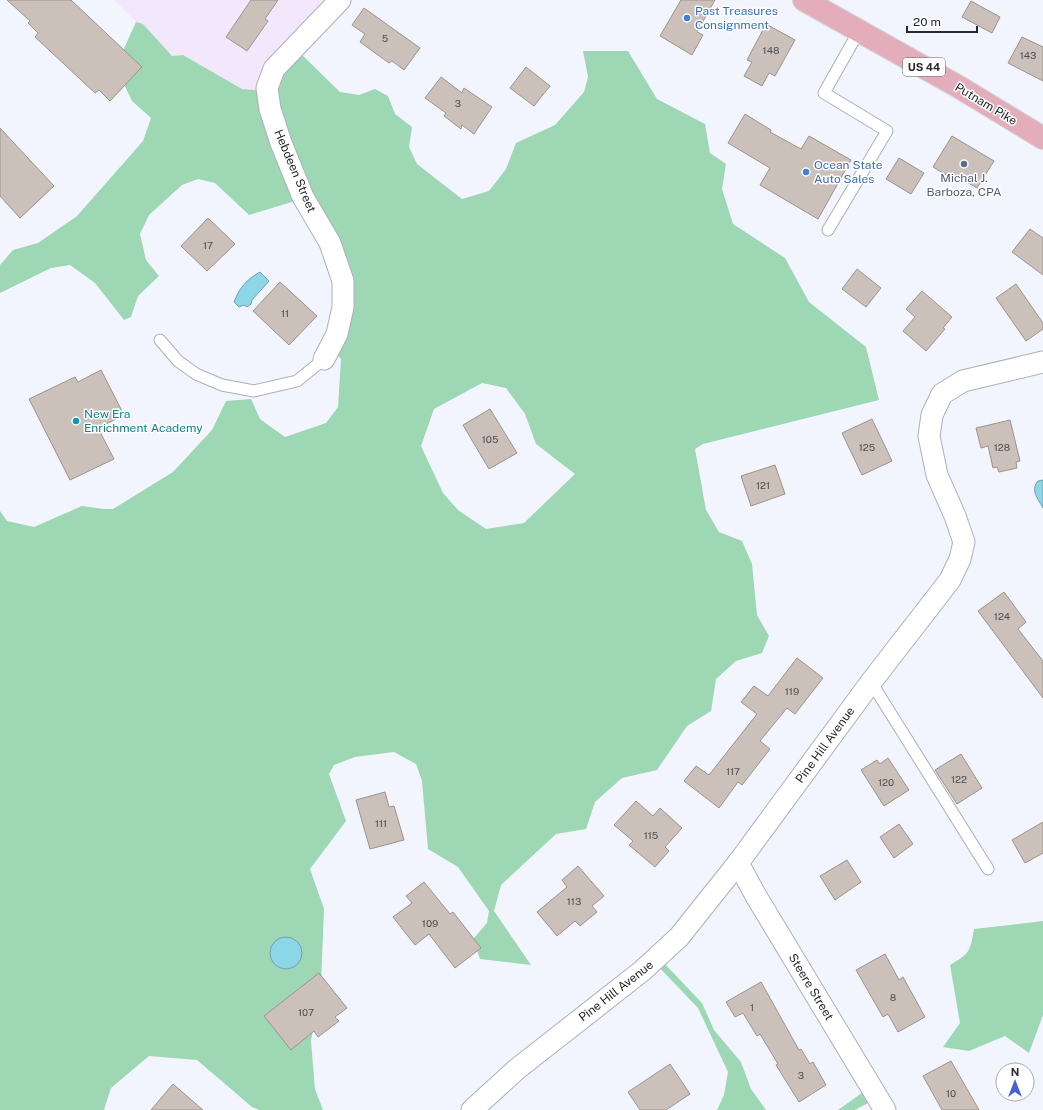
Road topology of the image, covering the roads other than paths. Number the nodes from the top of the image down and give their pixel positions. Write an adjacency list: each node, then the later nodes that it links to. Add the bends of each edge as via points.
1 (340, 0): 7 (street, Hebdeen Street, via 274,69 267,88 270,109 281,144 303,197 330,243 343,281 343,307 337,334)
2 (804, 0): 3 (main road, Putnam Pike / US 44)
3 (859, 31): 4 (main road, Putnam Pike / US 44); 5 (lane, via 824,93 887,130)
4 (1043, 138)
5 (828, 230)
6 (160, 340): 7 (lane, via 178,361 196,374 222,384 254,391 297,381)
7 (324, 359)
8 (1043, 362): 9 (street, Pine Hill Avenue, via 963,381 942,394 932,415 929,436 937,475 964,542 960,559 950,580)
9 (871, 682): 10 (street, Pine Hill Avenue); 11 (lane)
10 (738, 863): 12 (street, Pine Hill Avenue, via 679,938 642,971 517,1069); 13 (street, Steere Street)
11 (988, 869)
12 (472, 1110)
13 (885, 1110)

